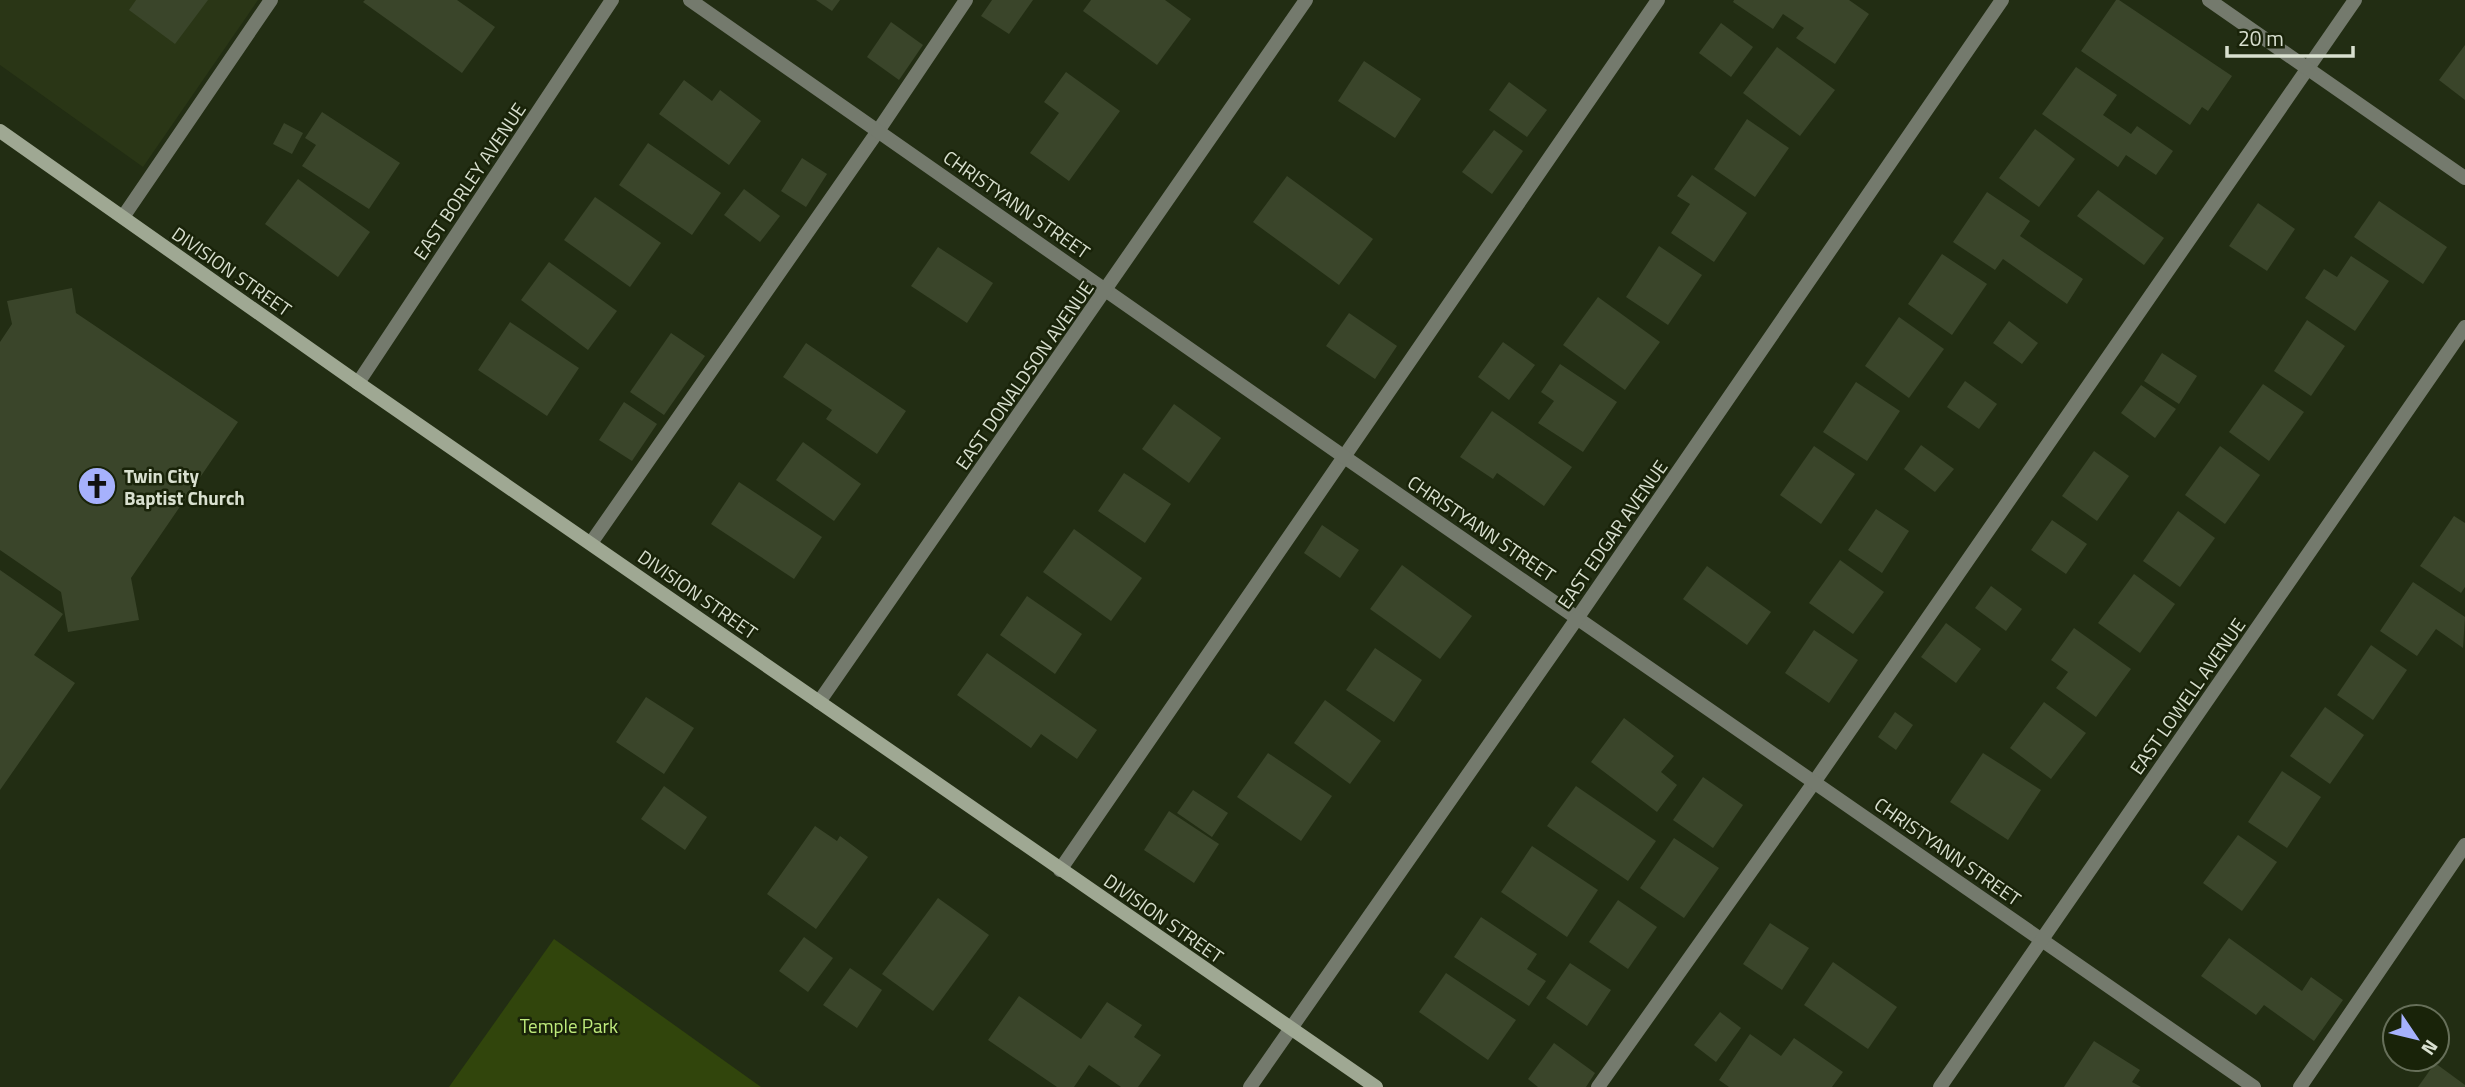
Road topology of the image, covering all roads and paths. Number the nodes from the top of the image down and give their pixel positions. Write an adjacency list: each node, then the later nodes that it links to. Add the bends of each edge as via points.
1 (271, 0): 14 (street)
2 (612, 0): 17 (street, EAST BORLEY AVENUE)
3 (690, 0): 12 (street, CHRISTYANN STREET)
4 (967, 0): 12 (street)
5 (1306, 0): 15 (street, EAST DONALDSON AVENUE)
6 (1658, 0): 18 (street)
7 (2002, 0): 20 (street, EAST EDGAR AVENUE)
8 (2209, 0): 10 (street)
9 (2355, 0): 10 (street)
10 (2306, 69): 13 (street); 22 (street)
11 (0, 131): 14 (street, DIVISION STREET)
12 (878, 131): 15 (street, CHRISTYANN STREET); 19 (street)
13 (2465, 178)
14 (123, 217): 17 (street, DIVISION STREET)
15 (1106, 290): 18 (street, CHRISTYANN STREET); 21 (street, EAST DONALDSON AVENUE)
16 (2465, 327): 25 (street, EAST LOWELL AVENUE)
17 (358, 383): 19 (street, DIVISION STREET)
18 (1343, 456): 20 (street, CHRISTYANN STREET); 24 (street)
19 (591, 543): 21 (street, DIVISION STREET)
20 (1578, 617): 22 (street, CHRISTYANN STREET); 26 (street, EAST EDGAR AVENUE)
21 (820, 702): 24 (street, DIVISION STREET)
22 (1815, 781): 25 (street, CHRISTYANN STREET); 29 (street)
23 (2465, 845): 32 (street)
24 (1060, 870): 26 (street, DIVISION STREET)
25 (2042, 940): 30 (street, EAST LOWELL AVENUE); 31 (street, CHRISTYANN STREET)
26 (1291, 1029): 27 (street, EAST EDGAR AVENUE); 28 (street, DIVISION STREET)
27 (1250, 1087)
28 (1376, 1087)
29 (1598, 1087)
30 (1940, 1087)
31 (2254, 1087)
32 (2300, 1087)

